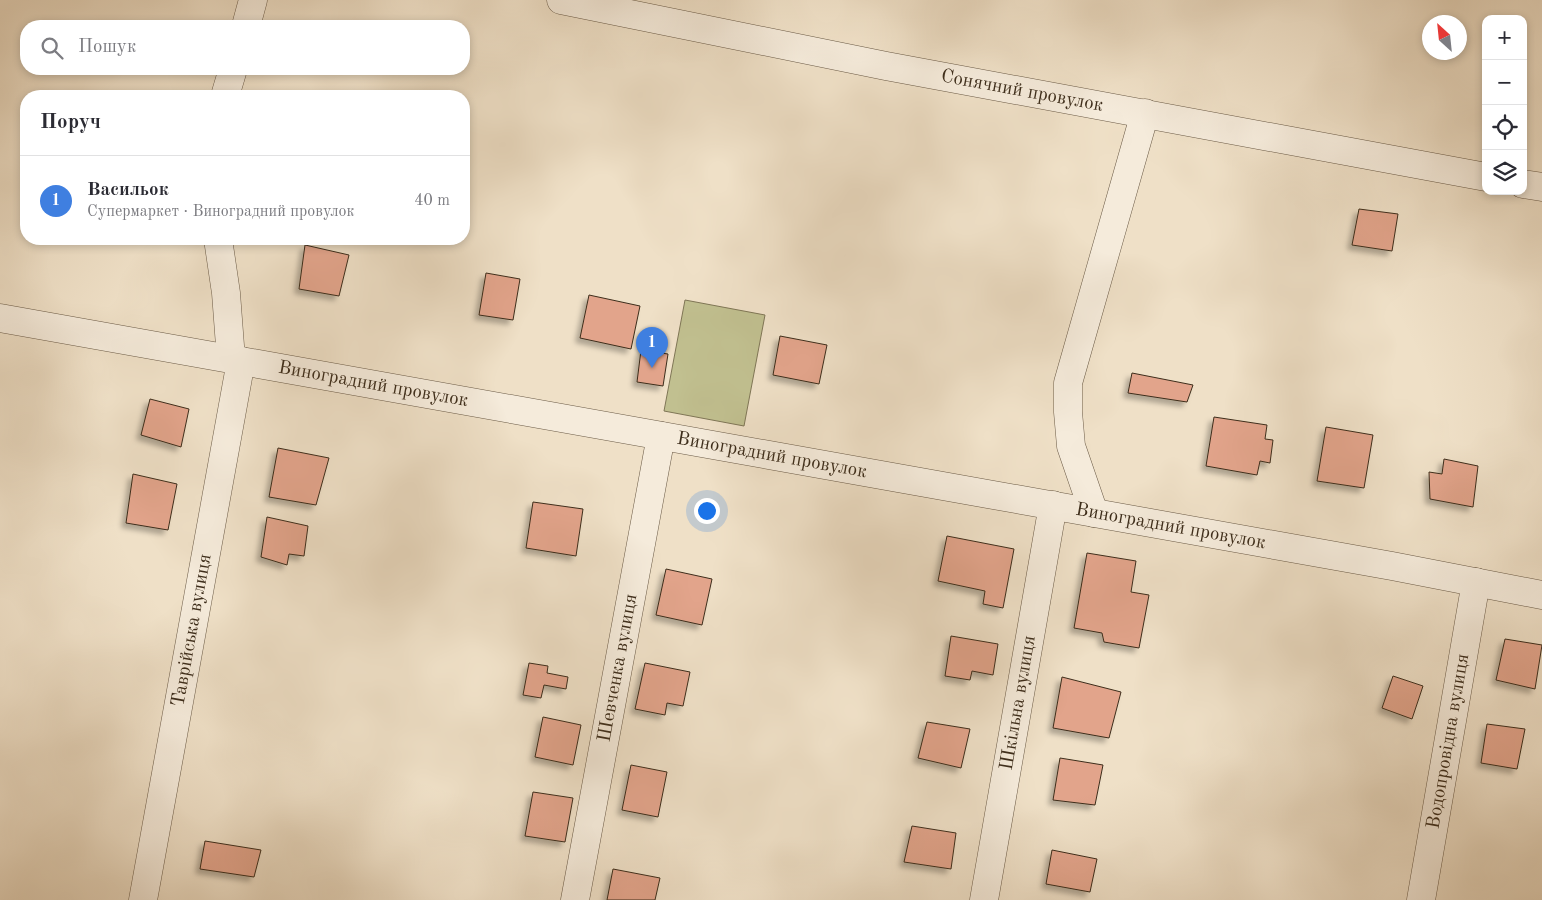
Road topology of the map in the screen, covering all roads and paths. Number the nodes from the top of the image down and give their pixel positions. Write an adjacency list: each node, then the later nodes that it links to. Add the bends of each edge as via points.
1 (253, 0): 3 (street)
2 (561, 0): 6 (street, Сонячний провулок, via 886,66)
3 (248, 20)
4 (231, 75): 5 (street)
5 (227, 90)
6 (1145, 113): 7 (street, Сонячний провулок); 15 (street, via 1068,382 1071,446)
7 (1482, 176)
8 (1527, 185): 9 (street)
9 (1542, 187)
10 (219, 245): 12 (street, Таврійська вулиця)
11 (0, 318): 12 (street, Виноградний провулок)
12 (236, 360): 13 (street, Виноградний провулок); 18 (street, Таврійська вулиця)
13 (661, 436): 14 (street, Виноградний провулок); 19 (street, Шевченка вулиця)
14 (1053, 506): 15 (street, Виноградний провулок); 20 (street, Шкільна вулиця)
15 (1094, 513): 16 (street, Виноградний провулок)
16 (1476, 582): 17 (street, Виноградний провулок); 21 (street, Водопровідна вулиця)
17 (1542, 596)
18 (144, 900)
19 (575, 900)
20 (984, 900)
21 (1421, 900)

